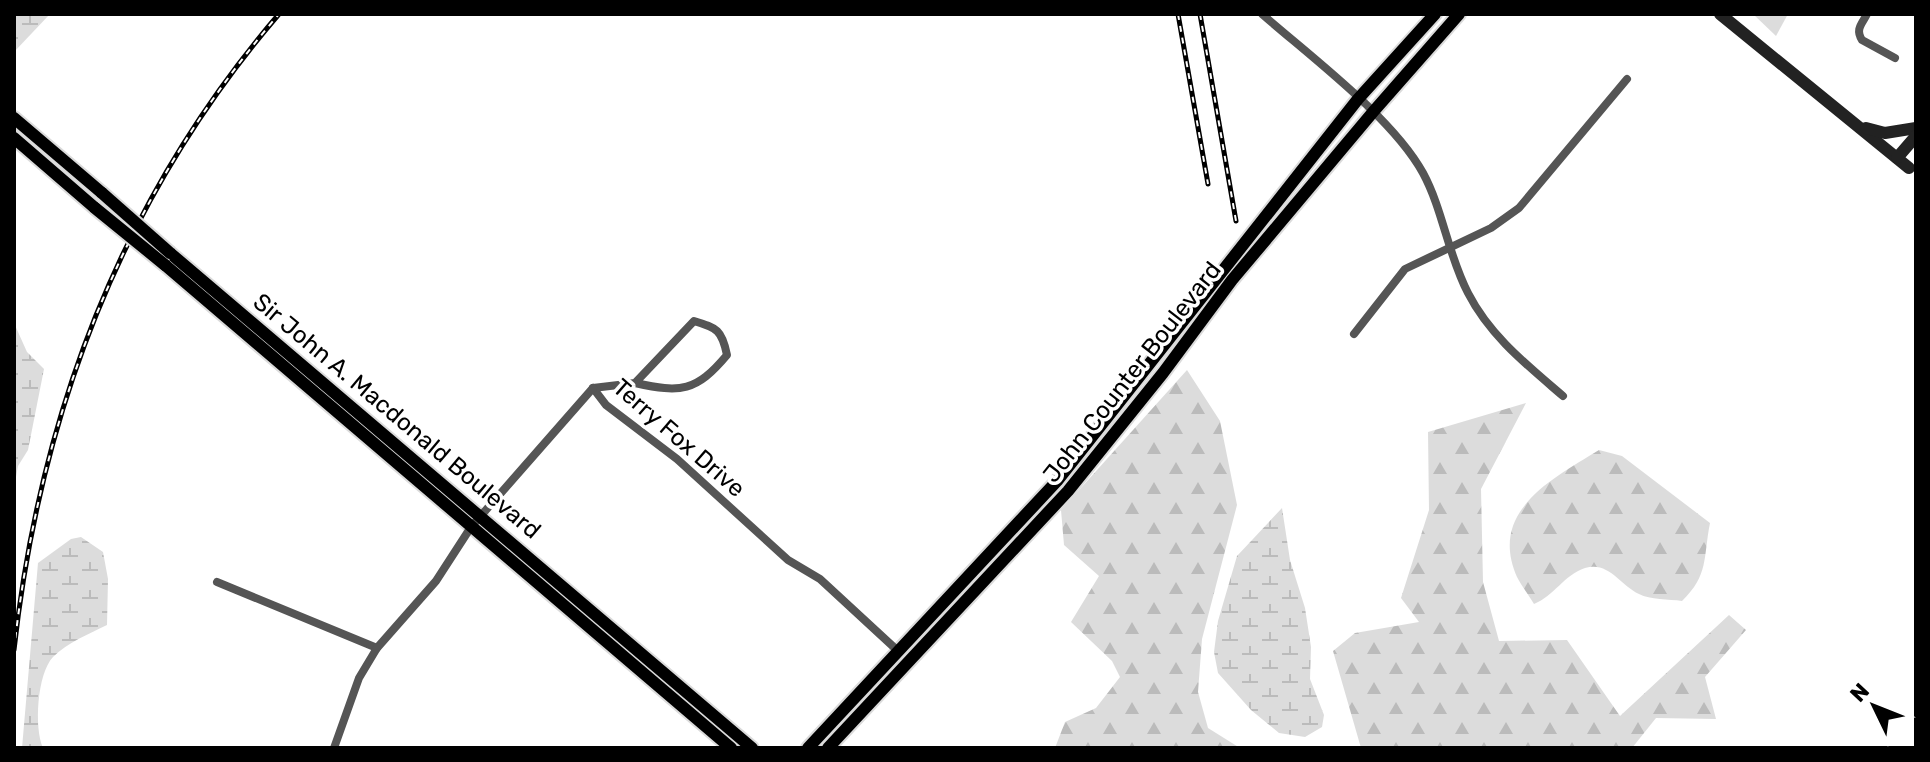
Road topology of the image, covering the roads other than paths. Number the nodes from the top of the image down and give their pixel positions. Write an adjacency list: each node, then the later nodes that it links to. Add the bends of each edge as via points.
1 (1262, 14): 8 (street)
2 (1435, 14): 8 (main road, John Counter Boulevard)
3 (1459, 14): 9 (main road, John Counter Boulevard)
4 (1720, 14): 11 (street)
5 (1867, 14): 6 (street, via 1858,34)
6 (1895, 58)
7 (1627, 79): 17 (street, via 1519,208)
8 (1358, 99): 9 (street); 27 (main road, John Counter Boulevard, via 1057,481)
9 (1373, 112): 17 (street, via 1423,173); 34 (main road, John Counter Boulevard, via 1232,280 1068,491)
10 (14, 118): 18 (main road, Sir John A. Macdonald Boulevard, bridge, via 102,193)
11 (1852, 121): 12 (street, via 1885,133); 15 (street)
12 (1916, 128)
13 (1916, 136): 15 (street)
14 (14, 138): 18 (main road, Sir John A. Macdonald Boulevard, bridge, via 95,208)
15 (1897, 158): 16 (street)
16 (1909, 168)
17 (1451, 247): 19 (street, via 1405,269); 22 (street, via 1468,295 1505,346)
18 (168, 259): 23 (main road, Sir John A. Macdonald Boulevard); 24 (main road, Sir John A. Macdonald Boulevard)
19 (1354, 334)
20 (635, 383): 20 (street, via 694,321 715,327 724,341 727,355 697,383 660,389); 21 (street)
21 (593, 388): 23 (street, Terry Fox Drive); 27 (street, Terry Fox Drive, via 606,405 677,459 788,560 820,579)
22 (1563, 396)
23 (481, 515): 24 (street, Terry Fox Drive); 29 (main road, Sir John A. Macdonald Boulevard)
24 (471, 527): 26 (street, Terry Fox Drive, via 436,581); 31 (main road, Sir John A. Macdonald Boulevard)
25 (217, 582): 26 (street)
26 (377, 648): 30 (street, Terry Fox Drive, via 359,678)
27 (898, 651): 28 (main road, John Counter Boulevard)
28 (835, 720): 32 (main road); 33 (main road, John Counter Boulevard)
29 (752, 747)
30 (334, 748)
31 (731, 748)
32 (797, 748)
33 (808, 748)
34 (828, 748)

